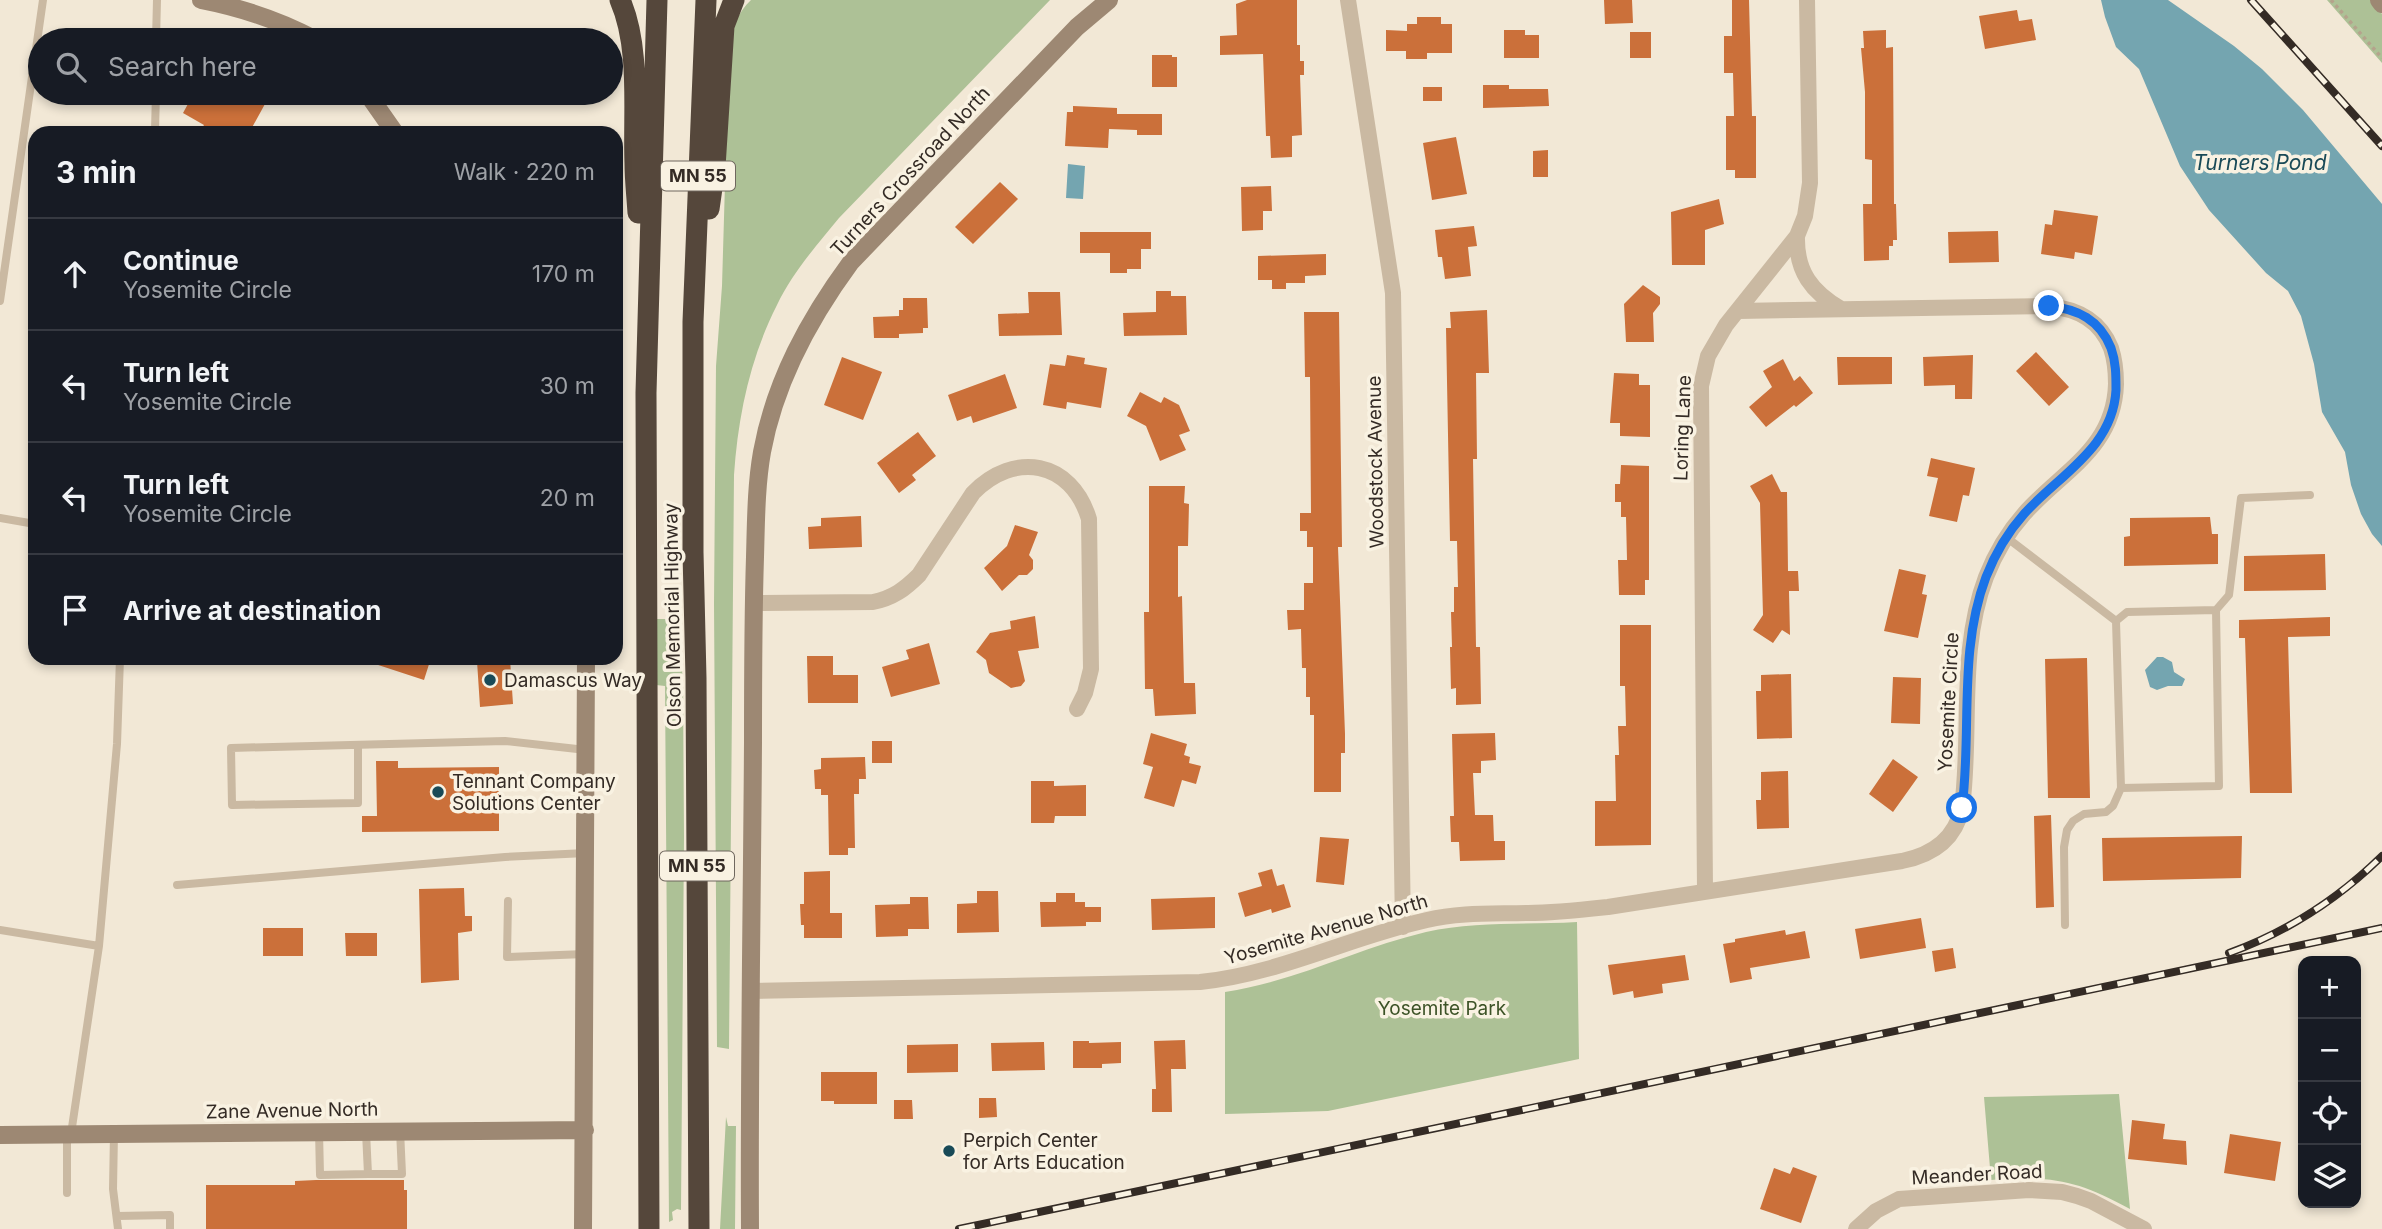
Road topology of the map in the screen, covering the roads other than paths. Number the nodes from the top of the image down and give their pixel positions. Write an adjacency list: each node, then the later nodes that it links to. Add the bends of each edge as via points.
1 (43, 0): 11 (lane)
2 (157, 0): 12 (lane)
3 (201, 0): 13 (street, via 235,6)
4 (620, 0): 24 (highway, via 634,77 635,164)
5 (658, 0): 24 (highway, Olson Memorial Highway / MN 55)
6 (704, 0): 23 (highway, Olson Memorial Highway / MN 55)
7 (734, 0): 23 (highway, via 724,26 715,167)
8 (1109, 0): 29 (street, Turners Crossroad North, via 1077,27 851,262 827,295 786,369 762,452)
9 (1348, 0): 44 (street, Woodstock Avenue, via 1394,316)
10 (1807, 0): 19 (street, Loring Lane, via 1810,192)
11 (39, 28)
12 (156, 28)
13 (293, 28)
14 (28, 105): 20 (lane)
15 (156, 105): 17 (lane)
16 (375, 105): 18 (street)
17 (155, 126)
18 (390, 126)
19 (1797, 236): 21 (street, via 1796,249 1805,276 1819,294); 22 (street, Loring Lane)
20 (0, 301)
21 (1844, 310): 22 (street, Yosemite Circle); 28 (street, Yosemite Circle, via 2049,306 2077,312 2099,328 2115,359 2115,394 2108,425 2090,452)
22 (1738, 311): 41 (street, Loring Lane, via 1708,356 1700,401)
23 (693, 322): 63 (highway, Olson Memorial Highway / MN 55)
24 (647, 323): 62 (highway, Olson Memorial Highway / MN 55)
25 (2309, 495): 30 (lane, via 2241,498 2229,595)
26 (0, 518): 27 (lane)
27 (28, 523)
28 (2006, 537): 31 (lane); 38 (street, Yosemite Circle, via 1987,576 1971,632 1962,808)
29 (753, 603): 34 (street, via 886,599 919,575 982,483 1015,467 1044,469 1056,473 1076,491 1089,519 1091,669); 48 (street, Turners Crossroad North)
30 (2216, 610): 31 (lane, via 2127,612); 37 (lane, via 2219,786)
31 (2116, 621): 37 (lane)
32 (120, 665): 46 (lane)
33 (586, 665): 36 (street)
34 (1077, 709)
35 (358, 744): 35 (lane, via 231,748 232,805 358,803); 36 (lane, via 505,741)
36 (586, 750): 39 (street)
37 (2121, 788): 43 (lane, via 2106,812 2084,814 2067,830)
38 (1946, 841): 41 (street, Yosemite Avenue North, via 1909,860)
39 (586, 853): 40 (lane); 47 (street)
40 (177, 885)
41 (1705, 890): 44 (street, Yosemite Avenue North, via 1579,911 1453,916)
42 (508, 901): 47 (lane, via 507,957)
43 (2065, 925)
44 (1403, 927): 48 (street, Yosemite Avenue North, via 1264,971 1200,982)
45 (0, 930): 46 (lane)
46 (99, 946): 54 (lane)
47 (585, 954): 50 (street)
48 (751, 991): 64 (street, Turners Crossroad North)
49 (400, 1130): 50 (street, Zane Avenue North); 52 (street, Zane Avenue North); 56 (lane, via 402,1174)
50 (585, 1130): 59 (street)
51 (319, 1131): 52 (street, Zane Avenue North); 53 (street, Zane Avenue North); 56 (lane, via 320,1175)
52 (366, 1131): 56 (lane)
53 (114, 1133): 54 (street, Zane Avenue North); 58 (lane)
54 (69, 1134): 55 (street, Zane Avenue North); 57 (lane)
55 (0, 1135)
56 (368, 1174)
57 (67, 1194)
58 (117, 1216): 60 (lane); 61 (lane, via 170,1215)
59 (583, 1222)
60 (118, 1229)
61 (170, 1229)
62 (649, 1229)
63 (699, 1229)
64 (750, 1229)
65 (1856, 1229): 66 (street, Meander Road, via 1875,1211 1899,1199 2029,1190 2062,1192 2091,1201)
66 (2144, 1229)

